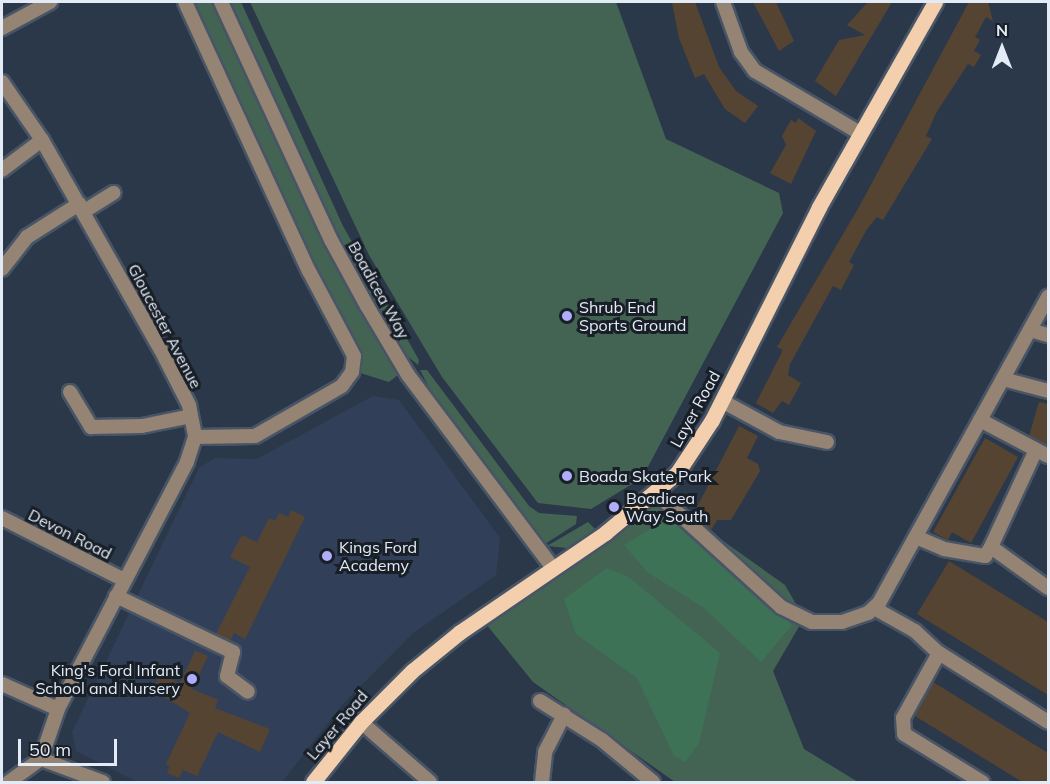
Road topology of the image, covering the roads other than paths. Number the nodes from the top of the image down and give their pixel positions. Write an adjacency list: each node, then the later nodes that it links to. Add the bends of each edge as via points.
1 (50, 2): 6 (street)
2 (185, 2): 22 (street, via 309,271 354,356 352,372 342,386 262,432 236,439)
3 (221, 2): 29 (street, Boadicea Way, via 331,240 367,306 408,375)
4 (723, 2): 8 (street, via 741,52 755,71)
5 (935, 2): 8 (main road, Layer Road)
6 (2, 28)
7 (2, 82): 9 (street, Gloucester Avenue)
8 (860, 133): 19 (main road, Layer Road)
9 (42, 140): 10 (street); 12 (street, Gloucester Avenue)
10 (2, 170)
11 (114, 193): 12 (street)
12 (81, 208): 13 (street, via 27,237); 20 (street, Gloucester Avenue, via 161,350)
13 (2, 269)
14 (1044, 310): 15 (street); 16 (street)
15 (1048, 335)
16 (1003, 379): 17 (street); 21 (street)
17 (1048, 391)
18 (70, 392): 20 (street, via 92,427 142,426)
19 (722, 401): 23 (street, via 779,432); 25 (main road, Layer Road, via 695,450)
20 (191, 416): 22 (street, Gloucester Avenue)
21 (980, 420): 24 (street); 27 (street)
22 (195, 437): 30 (street, Gloucester Avenue, via 187,462)
23 (827, 442)
24 (1042, 454): 28 (street)
25 (657, 494): 29 (main road, Layer Road); 33 (street, via 781,607 812,621 842,622)
26 (2, 518): 30 (street, Devon Road)
27 (916, 537): 28 (street, via 944,549 985,556); 33 (street)
28 (991, 547): 31 (street)
29 (553, 568): 40 (main road, Layer Road, via 460,632)
30 (124, 580): 32 (street, Gloucester Avenue)
31 (1048, 588)
32 (116, 596): 36 (street, via 233,652 227,676); 38 (street, Gloucester Avenue)
33 (874, 608): 34 (street, via 915,631)
34 (939, 653): 41 (street); 49 (street, via 903,718 904,734)
35 (2, 684): 38 (street)
36 (248, 692)
37 (540, 701): 39 (street)
38 (58, 709): 42 (street, Gloucester Avenue)
39 (564, 715): 47 (street, via 545,752); 48 (street)
40 (361, 722): 45 (main road, Layer Road); 46 (street)
41 (1048, 722)
42 (40, 759): 43 (street); 44 (street)
43 (98, 781)
44 (9, 783)
45 (313, 783)
46 (430, 783)
47 (542, 783)
48 (653, 783)
49 (982, 783)

